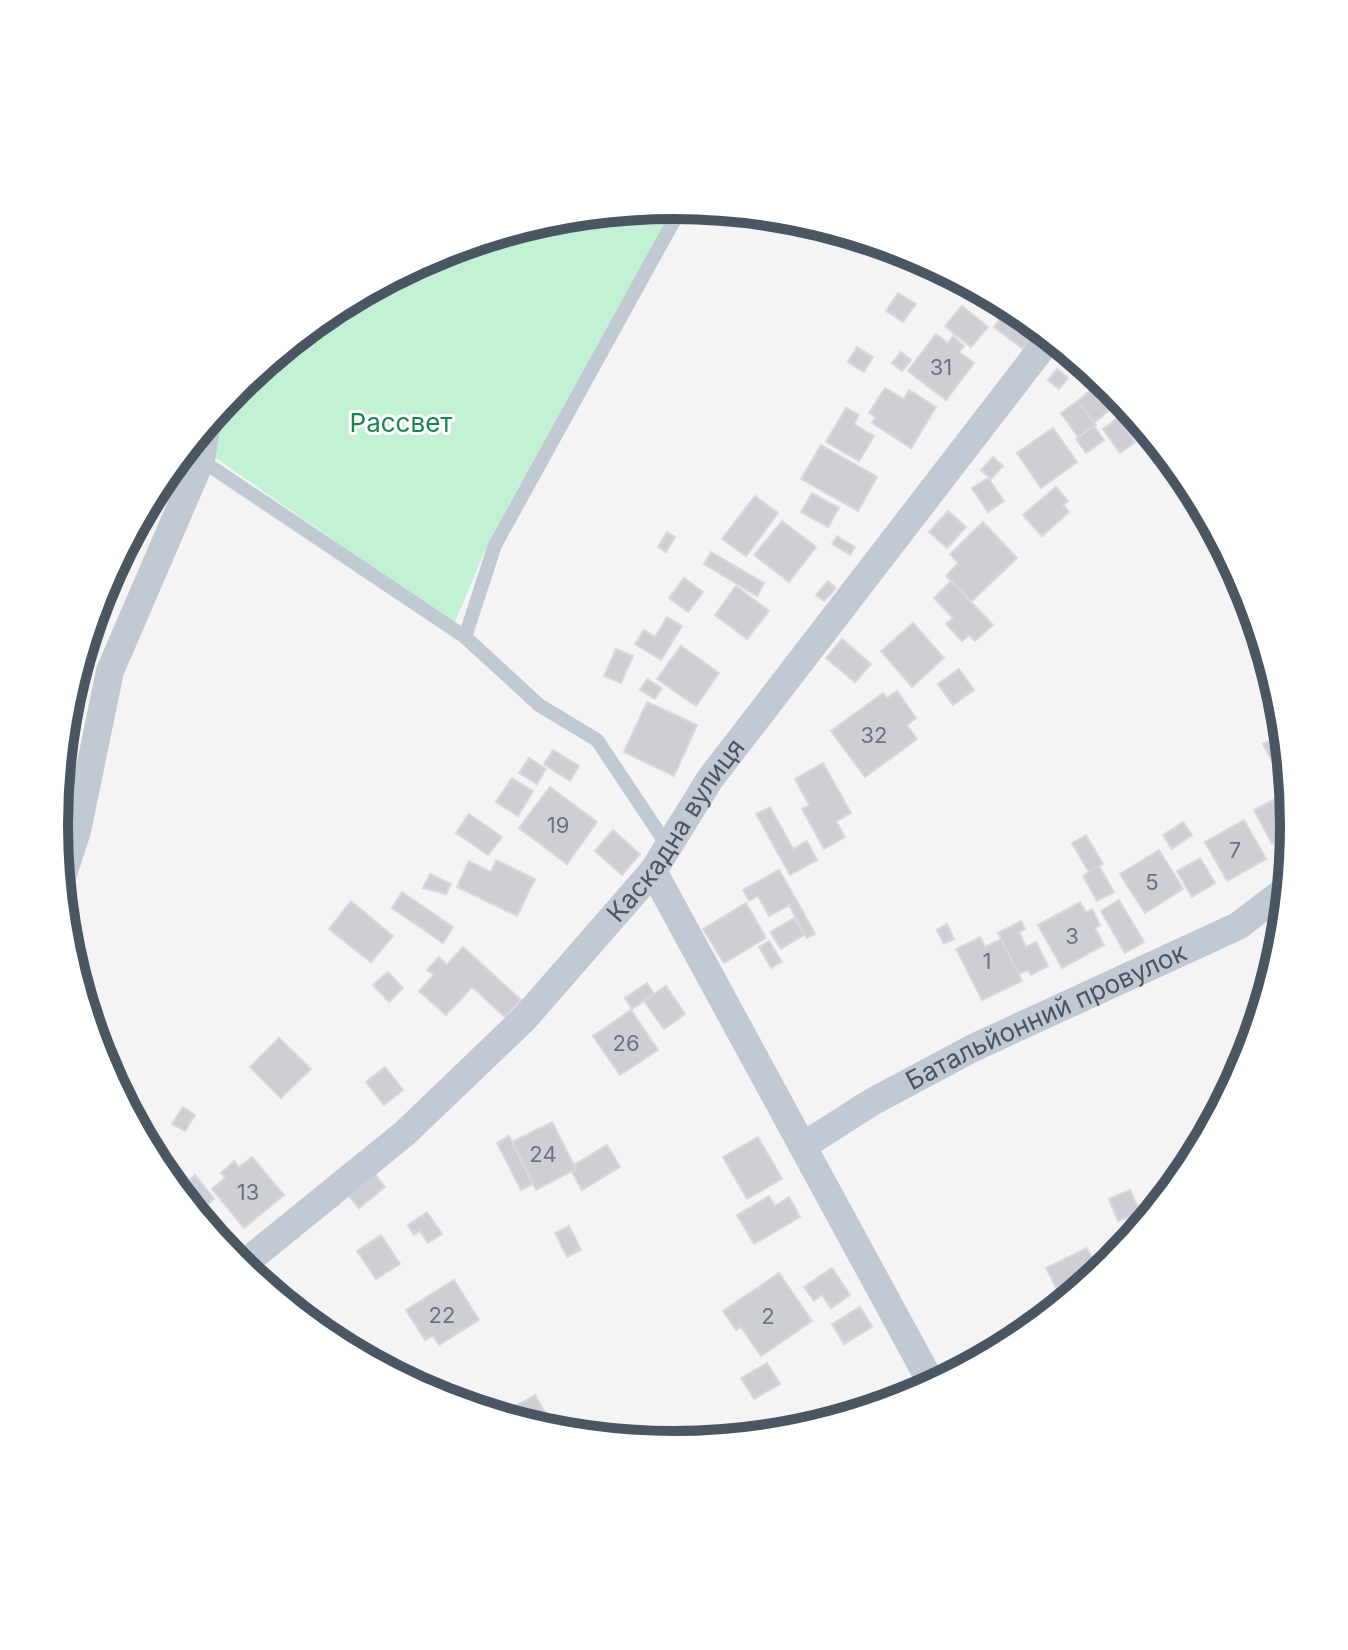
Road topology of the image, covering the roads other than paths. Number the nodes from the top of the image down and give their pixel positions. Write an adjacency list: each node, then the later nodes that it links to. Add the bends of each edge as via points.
1 (675, 219): 5 (lane, via 495,545)
2 (1044, 345): 6 (street, Каскадна вулиця, via 710,779)
3 (204, 443): 4 (street)
4 (201, 460): 5 (lane); 7 (street, via 110,671)
5 (465, 637): 6 (lane, via 539,705 597,740)
6 (667, 845): 8 (street, Каскадна вулиця)
7 (69, 856)
8 (653, 871): 10 (street); 11 (street, Каскадна вулиця, via 524,1019 470,1071 405,1133)
9 (1276, 897): 10 (street, Батальйонний провулок, via 1238,926 973,1048)
10 (803, 1146): 12 (street)
11 (250, 1259)
12 (927, 1376)

